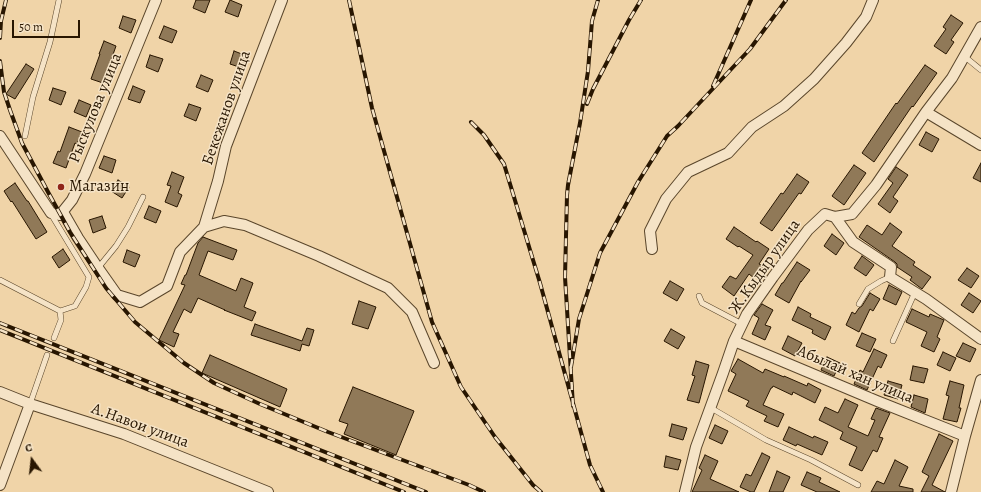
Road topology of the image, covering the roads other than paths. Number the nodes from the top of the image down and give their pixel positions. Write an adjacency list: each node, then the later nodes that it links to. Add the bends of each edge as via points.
1 (59, 0): 10 (lane)
2 (156, 0): 13 (street, Рыскулова улица, via 85,174)
3 (282, 0): 16 (street, Бекежанов улица, via 226,146)
4 (873, 0): 17 (street, via 866,17 814,79 784,106 752,127 728,153 688,172 666,199 650,231)
5 (981, 27): 6 (street, Ж.Кыдыр улица)
6 (964, 56): 7 (lane); 8 (street, Ж.Кыдыр улица, via 952,78)
7 (981, 70)
8 (926, 112): 11 (street); 15 (street, Ж.Кыдыр улица, via 876,185 852,214)
9 (0, 136): 14 (street)
10 (25, 136)
11 (981, 145)
12 (143, 197): 18 (lane, via 116,246)
13 (63, 212): 14 (street, via 60,215); 18 (street, Бекежанов улица)
14 (51, 213): 24 (lane, via 89,277 75,306)
15 (835, 217): 19 (street, via 853,242 891,268); 25 (street, Ж.Кыдыр улица, via 825,214 808,230)
16 (204, 227): 18 (street, Бекежанов улица, via 180,252 167,286 140,302 117,295); 31 (street, Бекежанов улица, via 224,221 245,225 388,288 412,312)
17 (652, 249)
18 (98, 268)
19 (890, 277): 21 (street); 23 (lane, via 868,289)
20 (0, 280): 24 (lane)
21 (915, 292): 27 (street); 29 (lane)
22 (699, 296): 25 (lane, via 702,302)
23 (859, 304)
24 (60, 310): 26 (lane, via 61,320)
25 (742, 324): 28 (street, Ж.Кыдыр улица)
26 (54, 338)
27 (981, 339)
28 (734, 341): 35 (street, Ж.Кыдыр улица); 36 (street, Абылай хан улица)
29 (893, 341)
30 (47, 355): 34 (lane)
31 (434, 363)
32 (981, 380): 36 (street)
33 (0, 392): 34 (street, А.Навои улица)
34 (30, 404): 37 (street); 39 (street, А.Навои улица, via 124,434)
35 (711, 408): 38 (lane, via 766,440); 40 (street, Ж.Кыдыр улица, via 696,448)
36 (965, 436): 41 (street)
37 (0, 485)
38 (858, 485)
39 (268, 492)
40 (685, 492)
41 (951, 492)

